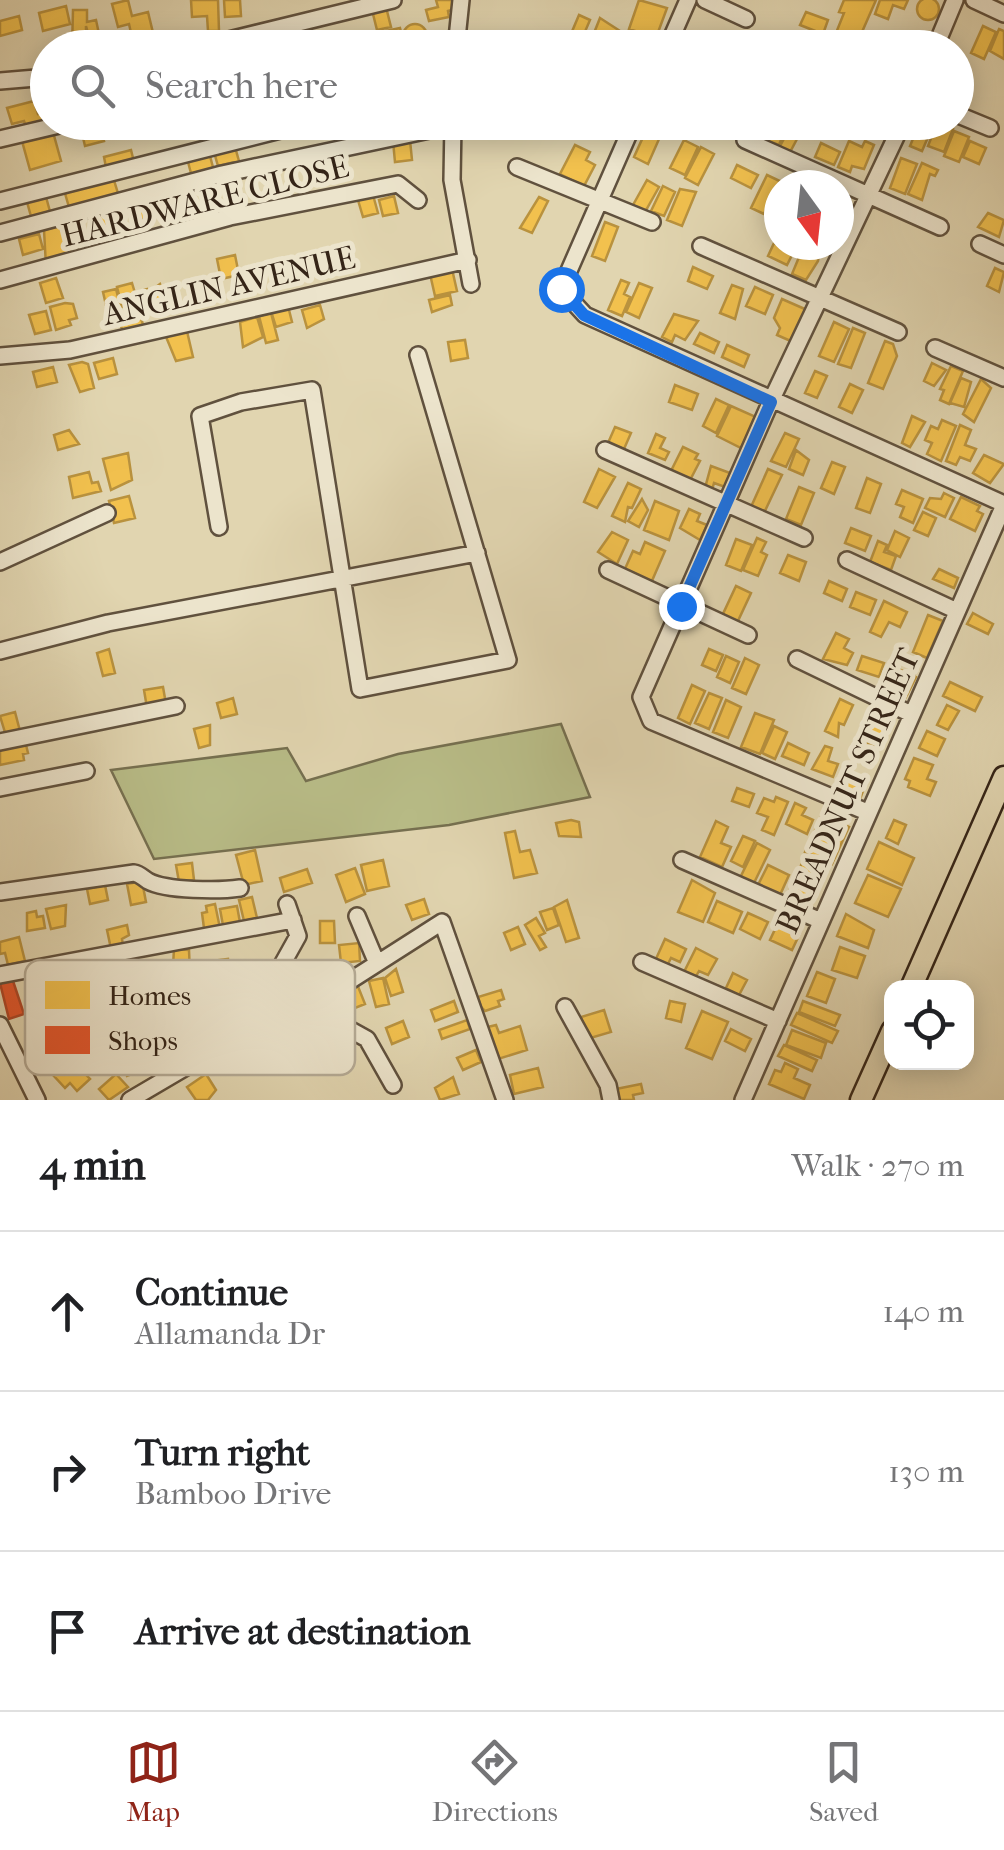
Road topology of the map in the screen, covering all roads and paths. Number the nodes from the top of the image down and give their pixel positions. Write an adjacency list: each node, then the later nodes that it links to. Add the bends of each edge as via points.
1 (393, 0): 9 (street)
2 (461, 0): 10 (street)
3 (688, 0): 11 (street)
4 (705, 0): 8 (street)
5 (955, 0): 12 (street)
6 (974, 0): 7 (street)
7 (1004, 14)
8 (746, 19)
9 (270, 30)
10 (458, 30)
11 (675, 30)
12 (942, 30)
13 (30, 78): 14 (street)
14 (0, 82)
15 (974, 121): 16 (street)
16 (990, 128)
17 (30, 132): 18 (street)
18 (0, 139)
19 (240, 140): 27 (street)
20 (379, 140): 32 (street)
21 (453, 140): 36 (street, via 452,180)
22 (626, 140): 29 (street)
23 (745, 140): 26 (street)
24 (895, 140): 26 (street)
25 (516, 167): 29 (street)
26 (869, 196): 31 (street); 39 (street)
27 (0, 200)
28 (418, 200): 37 (street, HARDWARE CLOSE, via 398,184 296,203)
29 (601, 200): 30 (street); 45 (street, via 561,289 584,315)
30 (652, 222)
31 (940, 227)
32 (0, 233)
33 (980, 244): 35 (street)
34 (701, 246): 39 (street)
35 (1004, 255)
36 (468, 260): 38 (street); 43 (street, ANGLIN AVENUE, via 70,350)
37 (0, 280)
38 (472, 284)
39 (819, 297): 40 (street); 45 (street)
40 (898, 332)
41 (935, 348): 44 (street)
42 (418, 355): 52 (street)
43 (0, 356)
44 (1004, 378)
45 (771, 402): 47 (street); 48 (street)
46 (605, 450): 48 (street)
47 (1004, 504): 58 (street, BREADNUT STREET)
48 (725, 506): 51 (street); 57 (street)
49 (107, 513): 54 (street)
50 (219, 527): 56 (street, via 200,416 312,390)
51 (804, 538)
52 (478, 553): 56 (street); 56 (street, via 508,660 360,689)
53 (847, 560): 58 (street)
54 (0, 562)
55 (608, 570): 57 (street)
56 (341, 580): 60 (street, via 108,623)
57 (681, 606): 59 (street); 68 (street, via 641,698 651,721)
58 (957, 611): 63 (street, BREADNUT STREET)
59 (748, 635)
60 (0, 651)
61 (797, 660): 63 (street)
62 (176, 706): 64 (street)
63 (911, 714): 68 (street, BREADNUT STREET)
64 (0, 742)
65 (86, 771): 67 (street)
66 (1004, 777): 83 (main road)
67 (0, 788)
68 (868, 812): 75 (street, BREADNUT STREET)
69 (682, 860): 75 (street)
70 (240, 888): 71 (street, via 201,894 134,872)
71 (0, 892)
72 (287, 904): 74 (street)
73 (357, 916): 78 (street)
74 (293, 920): 76 (street); 77 (street, via 298,936)
75 (821, 920): 85 (street, BREADNUT STREET)
76 (84, 960)
77 (285, 960)
78 (376, 961): 82 (street); 95 (street, via 442,922)
79 (642, 962): 85 (street)
80 (25, 971): 81 (street)
81 (0, 976)
82 (355, 976)
83 (914, 980)
84 (565, 1007): 96 (street)
85 (778, 1021): 97 (street, BREADNUT STREET)
86 (0, 1025): 89 (street)
87 (355, 1033): 92 (street, via 367,1040)
88 (884, 1049): 98 (main road)
89 (18, 1068): 90 (street); 93 (street)
90 (0, 1073)
91 (176, 1075): 94 (street)
92 (393, 1085)
93 (37, 1100)
94 (130, 1100)
95 (505, 1100)
96 (611, 1100)
97 (743, 1100)
98 (861, 1100)

